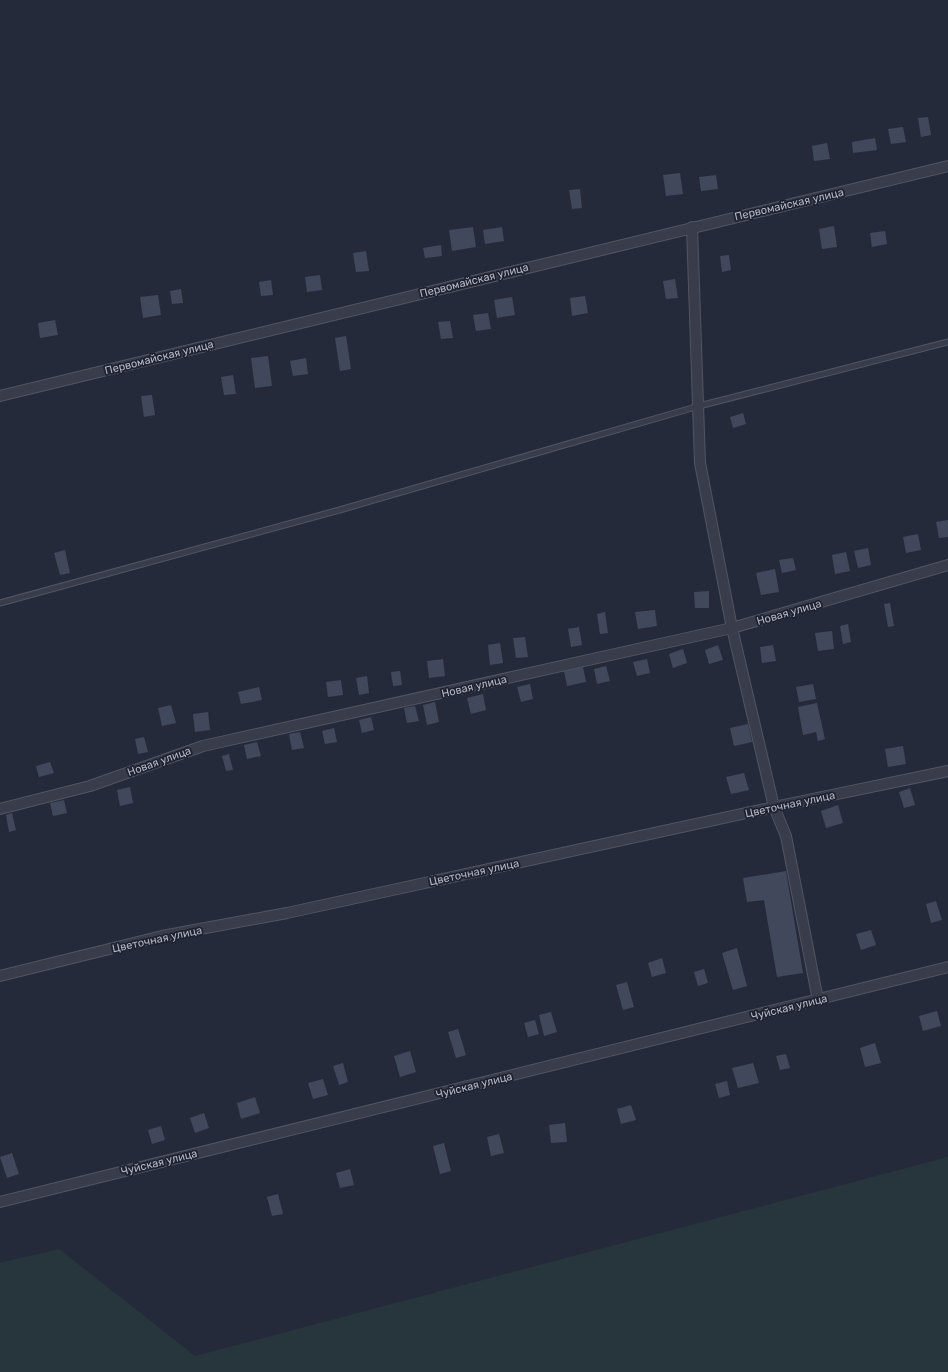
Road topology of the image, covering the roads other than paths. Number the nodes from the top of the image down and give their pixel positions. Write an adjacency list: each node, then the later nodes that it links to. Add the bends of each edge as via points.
1 (948, 166): 2 (street, Первомайская улица)
2 (692, 227): 4 (street, Первомайская улица); 5 (street)
3 (948, 342): 5 (lane)
4 (0, 396)
5 (699, 406): 7 (lane, via 343,509); 8 (street, via 700,463)
6 (948, 565): 8 (street, Новая улица)
7 (0, 603)
8 (732, 628): 10 (street); 11 (street, Новая улица, via 203,746 90,786)
9 (948, 771): 10 (street, Цветочная улица)
10 (774, 807): 13 (street, Цветочная улица, via 287,913 162,936); 14 (street, via 786,836)
11 (0, 809)
12 (948, 967): 14 (street, Чуйская улица)
13 (0, 976)
14 (818, 1000): 15 (street, Чуйская улица)
15 (0, 1202)

